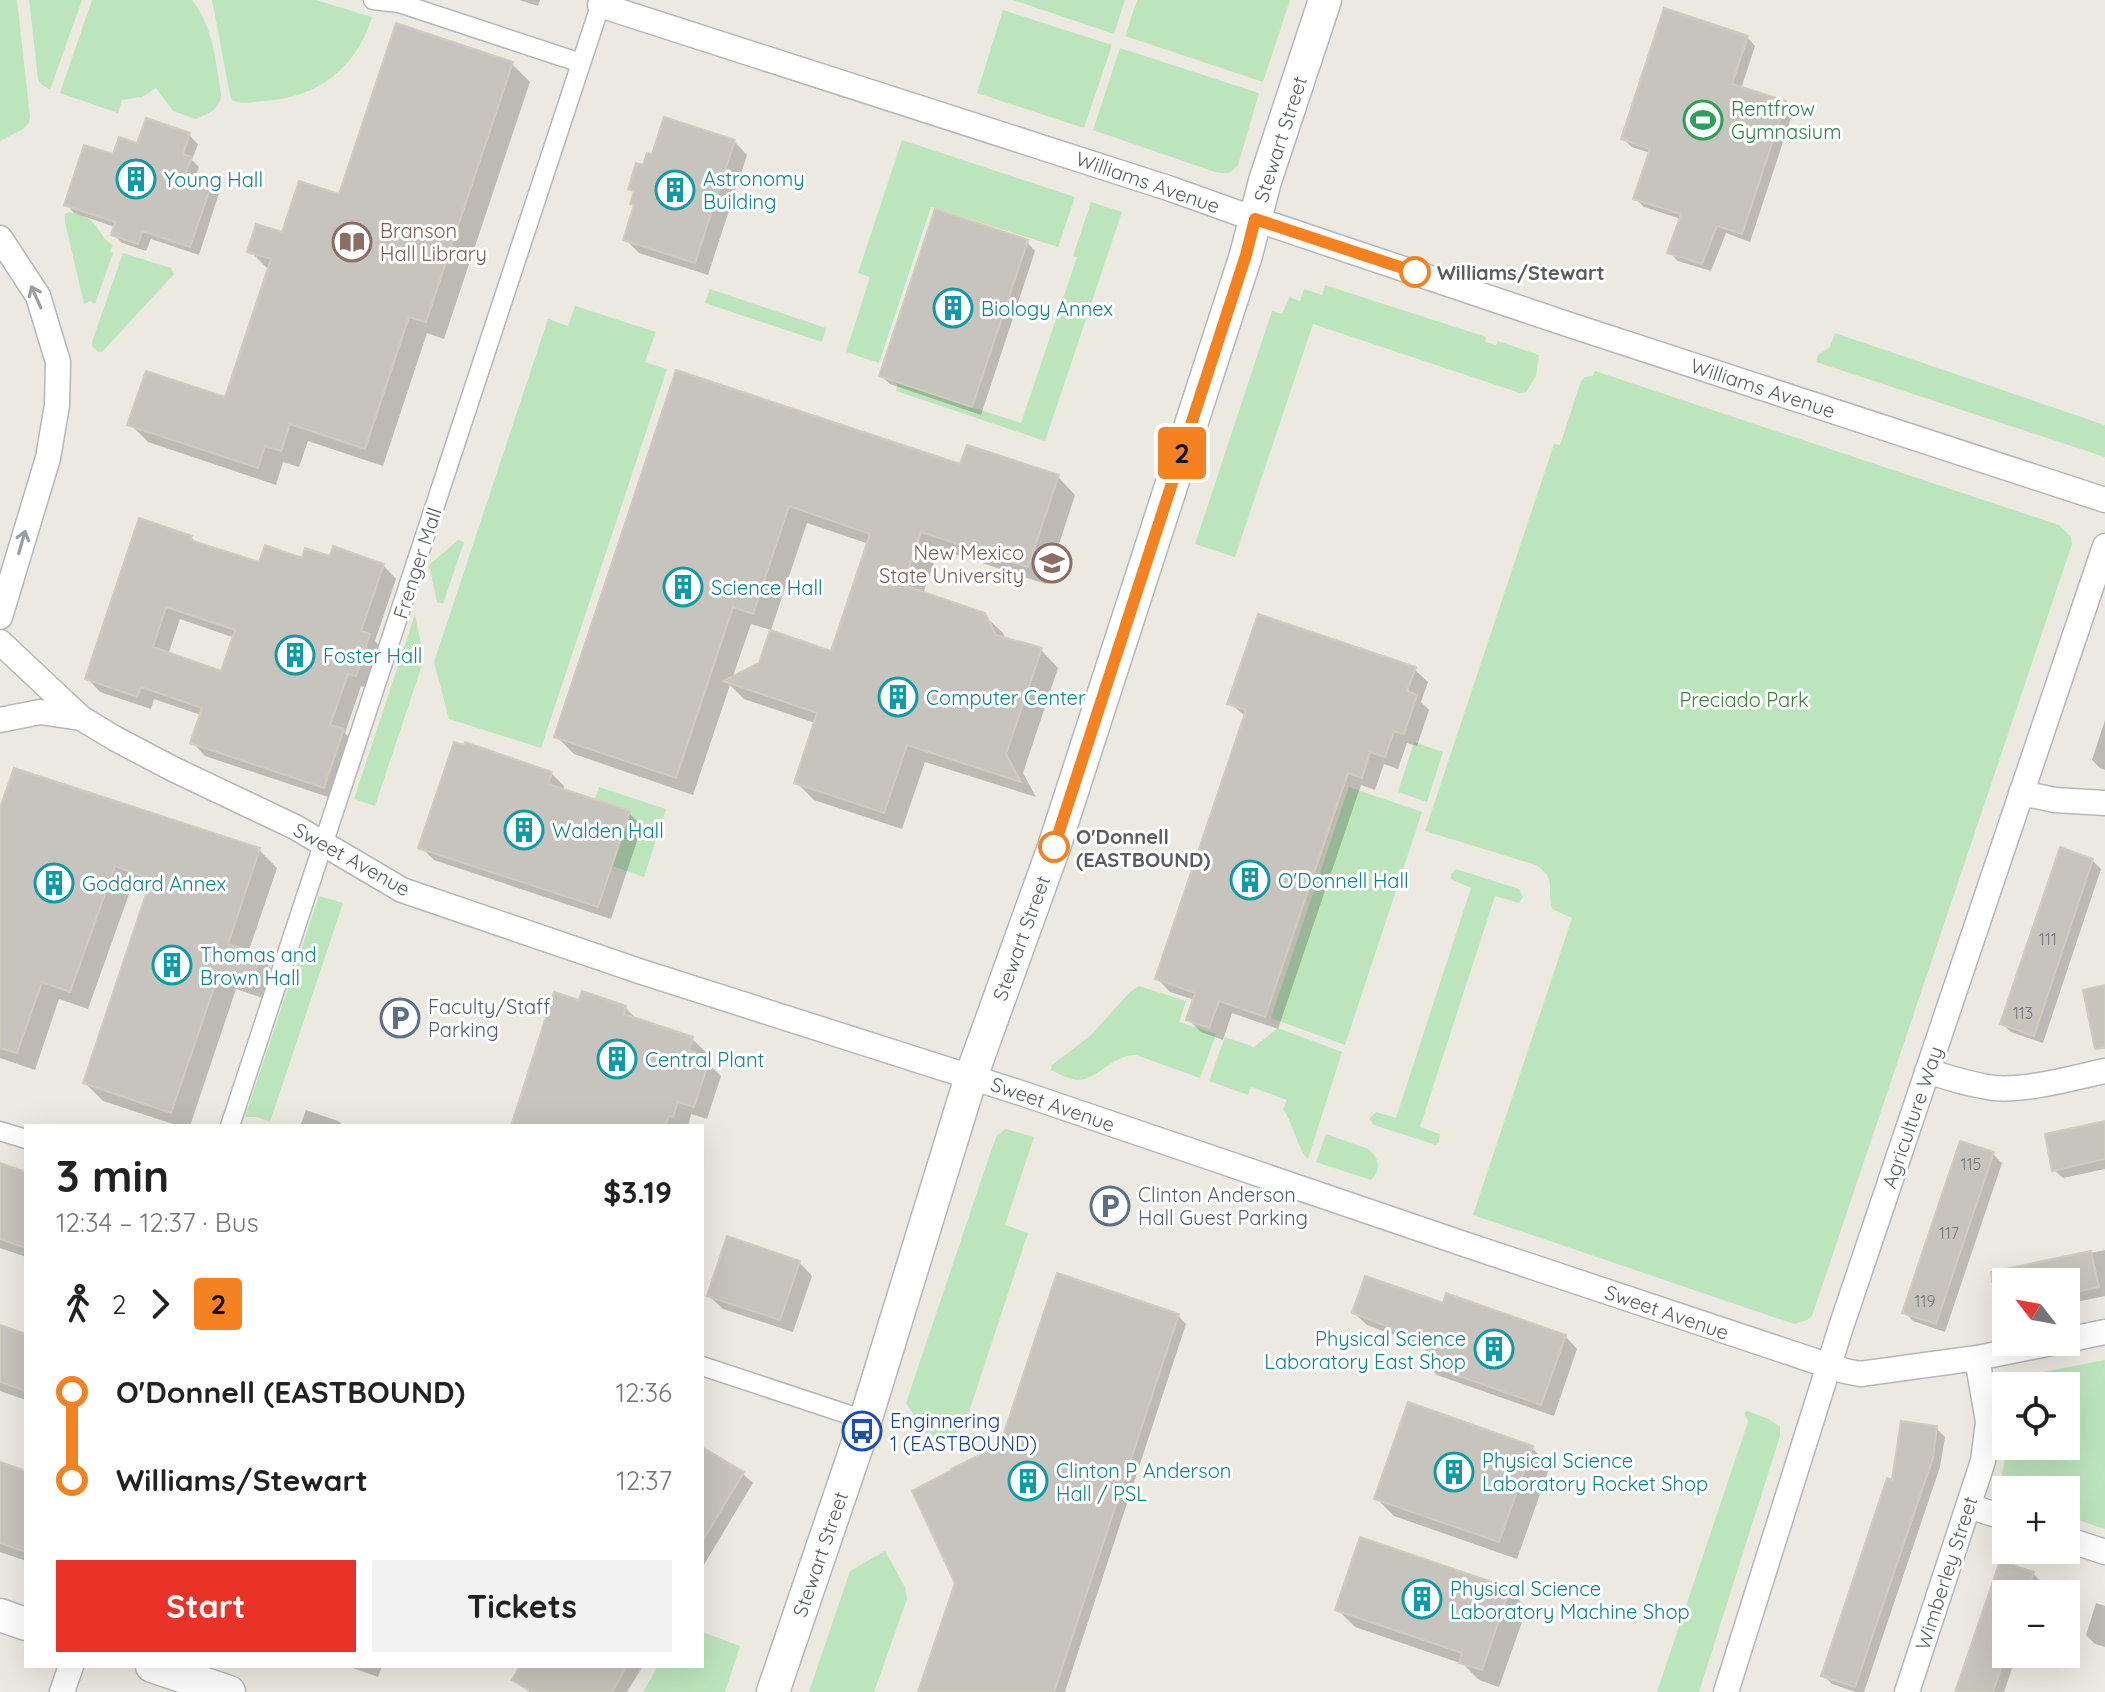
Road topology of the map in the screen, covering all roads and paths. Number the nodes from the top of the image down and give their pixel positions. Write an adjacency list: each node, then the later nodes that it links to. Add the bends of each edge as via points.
1 (373, 0): 4 (street, via 399,3)
2 (1325, 0): 5 (street, Stewart Street)
3 (601, 2): 4 (street, Frenger Mall); 5 (street, Williams Avenue)
4 (581, 63): 15 (street, Frenger Mall)
5 (1255, 219): 7 (street, Williams Avenue); 18 (street, Stewart Street, via 1054,847)
6 (0, 238): 9 (street, one-way to 6, via 48,458 58,362 38,296)
7 (2105, 500)
8 (2105, 546): 13 (street, Agriculture Way)
9 (0, 617)
10 (0, 642): 11 (street, Sweet Avenue)
11 (81, 718): 12 (street, Sweet Avenue, via 40,712); 15 (street, Sweet Avenue)
12 (0, 720)
13 (2021, 793): 14 (street); 16 (street, Agriculture Way)
14 (2105, 803)
15 (323, 842): 18 (street, Sweet Avenue, via 402,890); 19 (street, Frenger Mall)
16 (1927, 1071): 17 (street, via 1996,1088); 26 (street, Agriculture Way)
17 (2105, 1071)
18 (971, 1077): 26 (street, Sweet Avenue); 28 (street, Stewart Street)
19 (231, 1124)
20 (0, 1131): 21 (street)
21 (24, 1138)
22 (2105, 1332): 23 (street)
23 (2080, 1337)
24 (1992, 1355): 25 (street, Sweet Avenue)
25 (1977, 1358): 26 (street, Sweet Avenue, via 1860,1374); 29 (street, Wimberley Street, via 1988,1422 1983,1461)
26 (1828, 1366): 37 (street, Agriculture Way)
27 (704, 1367): 28 (street)
28 (865, 1420): 40 (street, Stewart Street)
29 (1968, 1506): 30 (street); 41 (street, Wimberley Street)
30 (1992, 1514)
31 (2080, 1544): 32 (street)
32 (2105, 1552)
33 (0, 1615): 34 (street)
34 (24, 1623)
35 (70, 1668): 38 (street)
36 (158, 1668): 39 (street)
37 (1730, 1689)
38 (62, 1692)
39 (229, 1692)
40 (773, 1692)
41 (1907, 1692)

